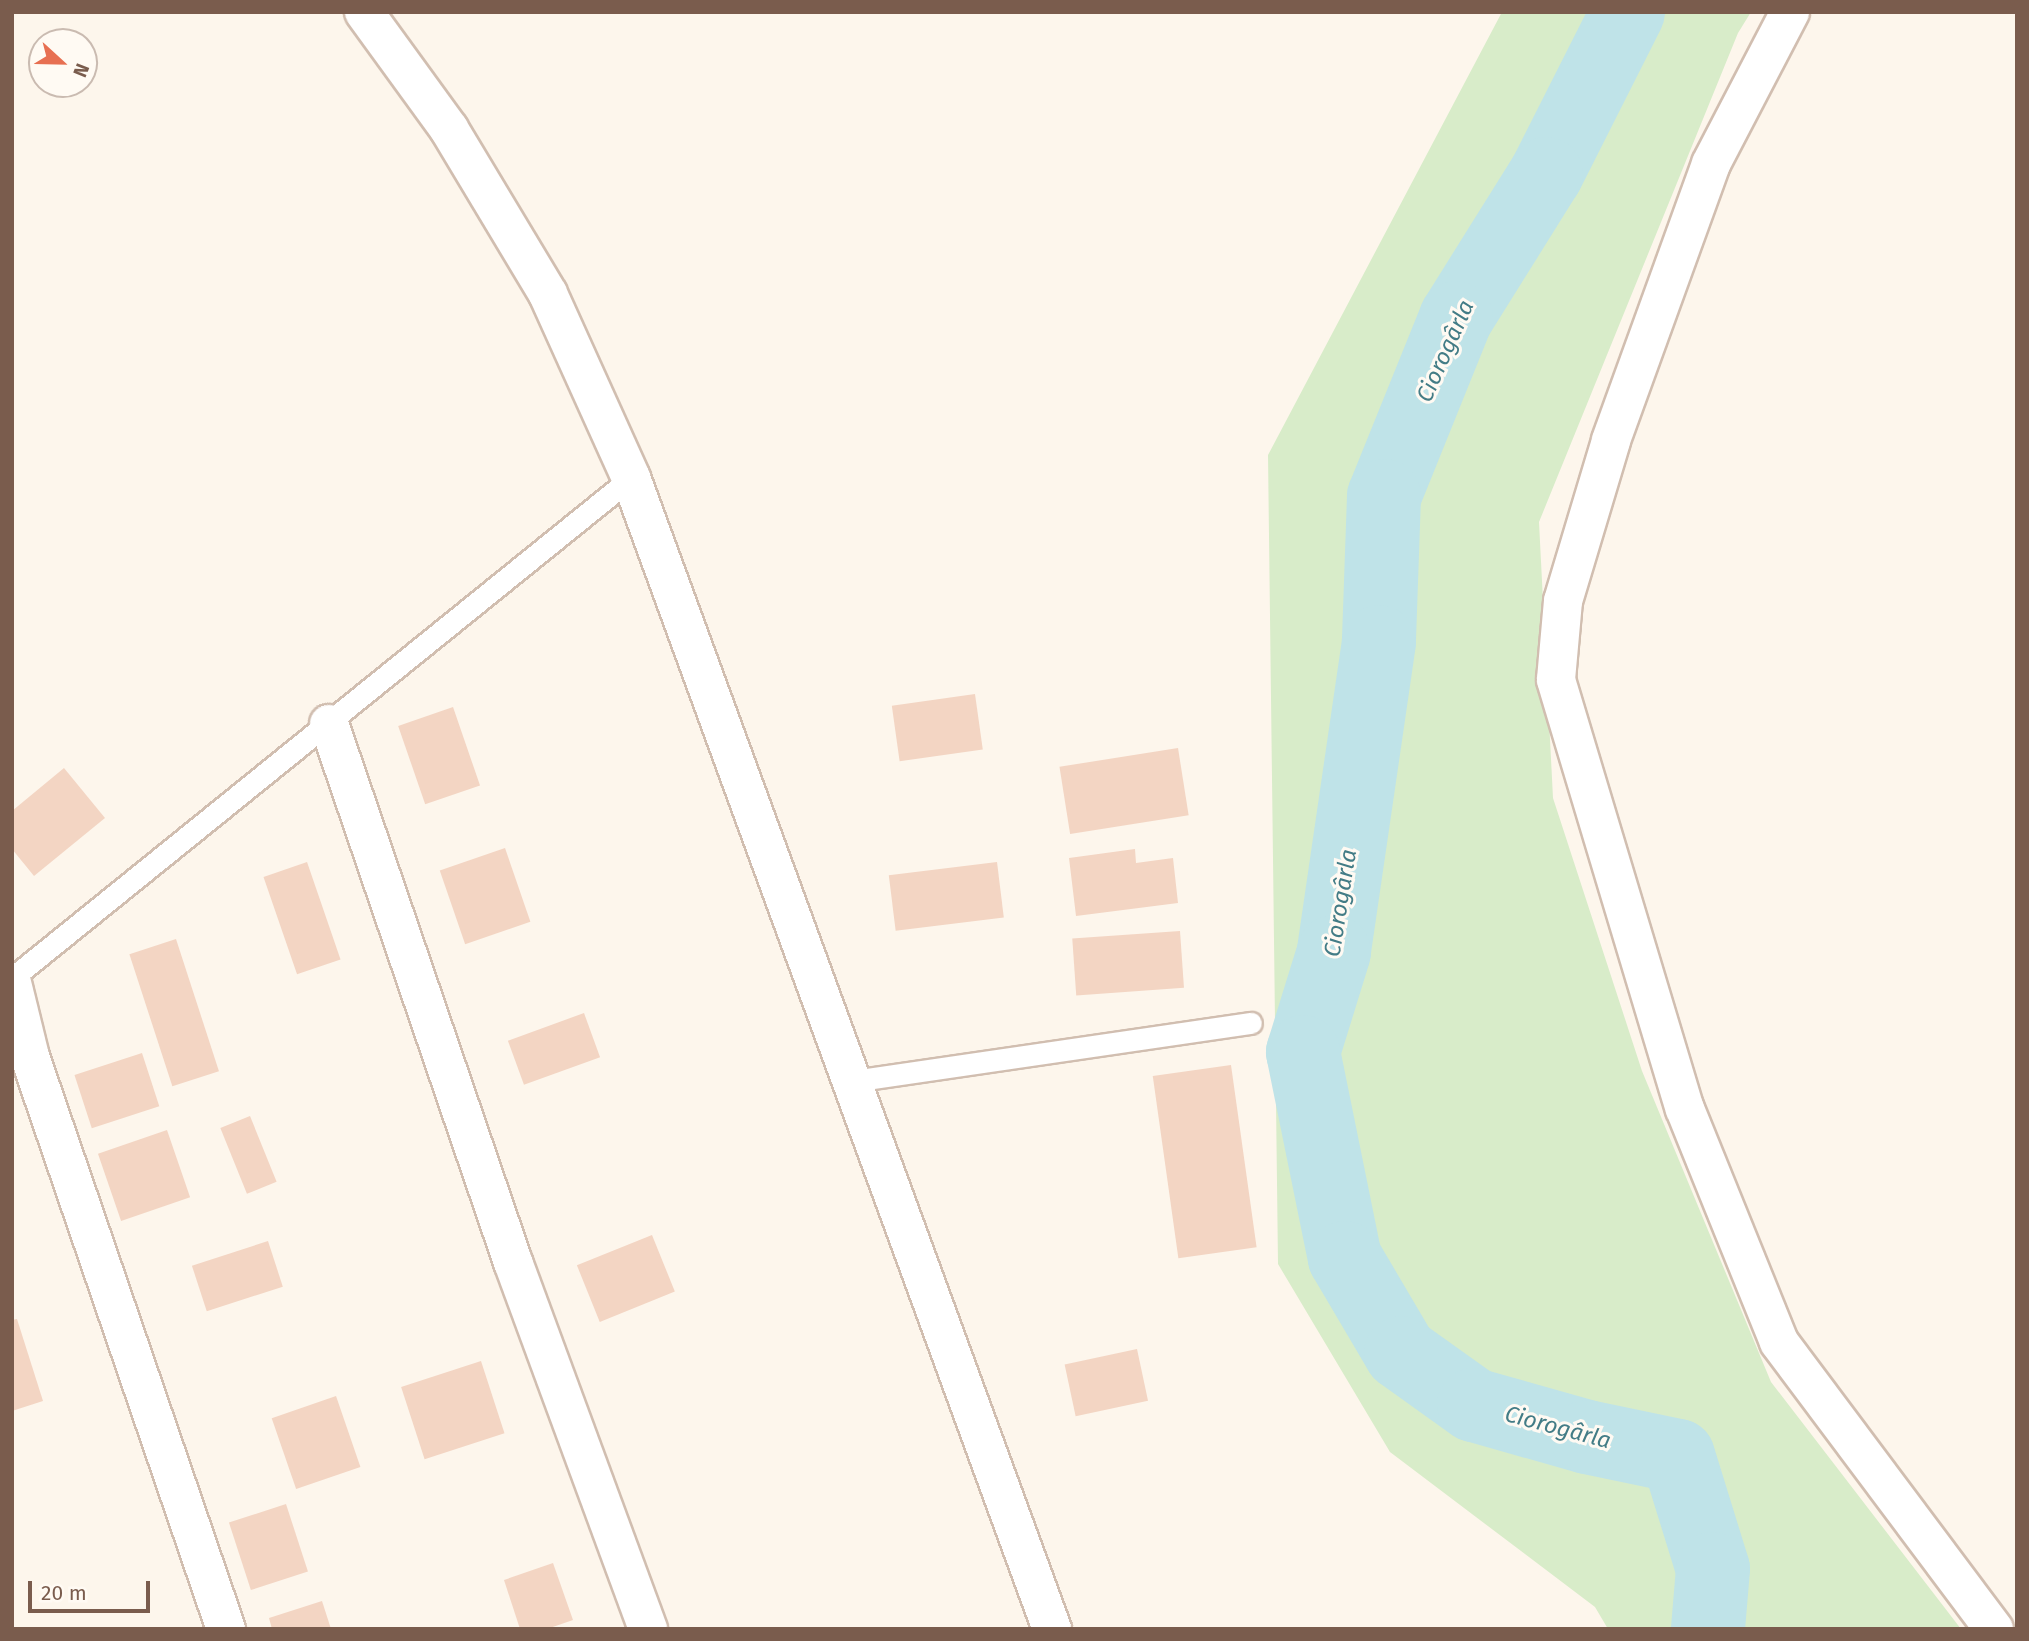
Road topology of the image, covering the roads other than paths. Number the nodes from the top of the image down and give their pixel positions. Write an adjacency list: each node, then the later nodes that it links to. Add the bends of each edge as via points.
1 (364, 12): 3 (street, via 449,130 548,294)
2 (1790, 12): 11 (street, via 1711,164 1611,441 1563,601 1556,680 1685,1110 1779,1342)
3 (631, 478): 4 (lane); 7 (street)
4 (330, 724): 5 (lane); 9 (street, via 513,1262)
5 (12, 980): 8 (street, via 30,1056)
6 (1251, 1023): 7 (lane)
7 (852, 1081): 10 (street)
8 (226, 1629)
9 (648, 1629)
10 (1052, 1629)
11 (1994, 1629)

